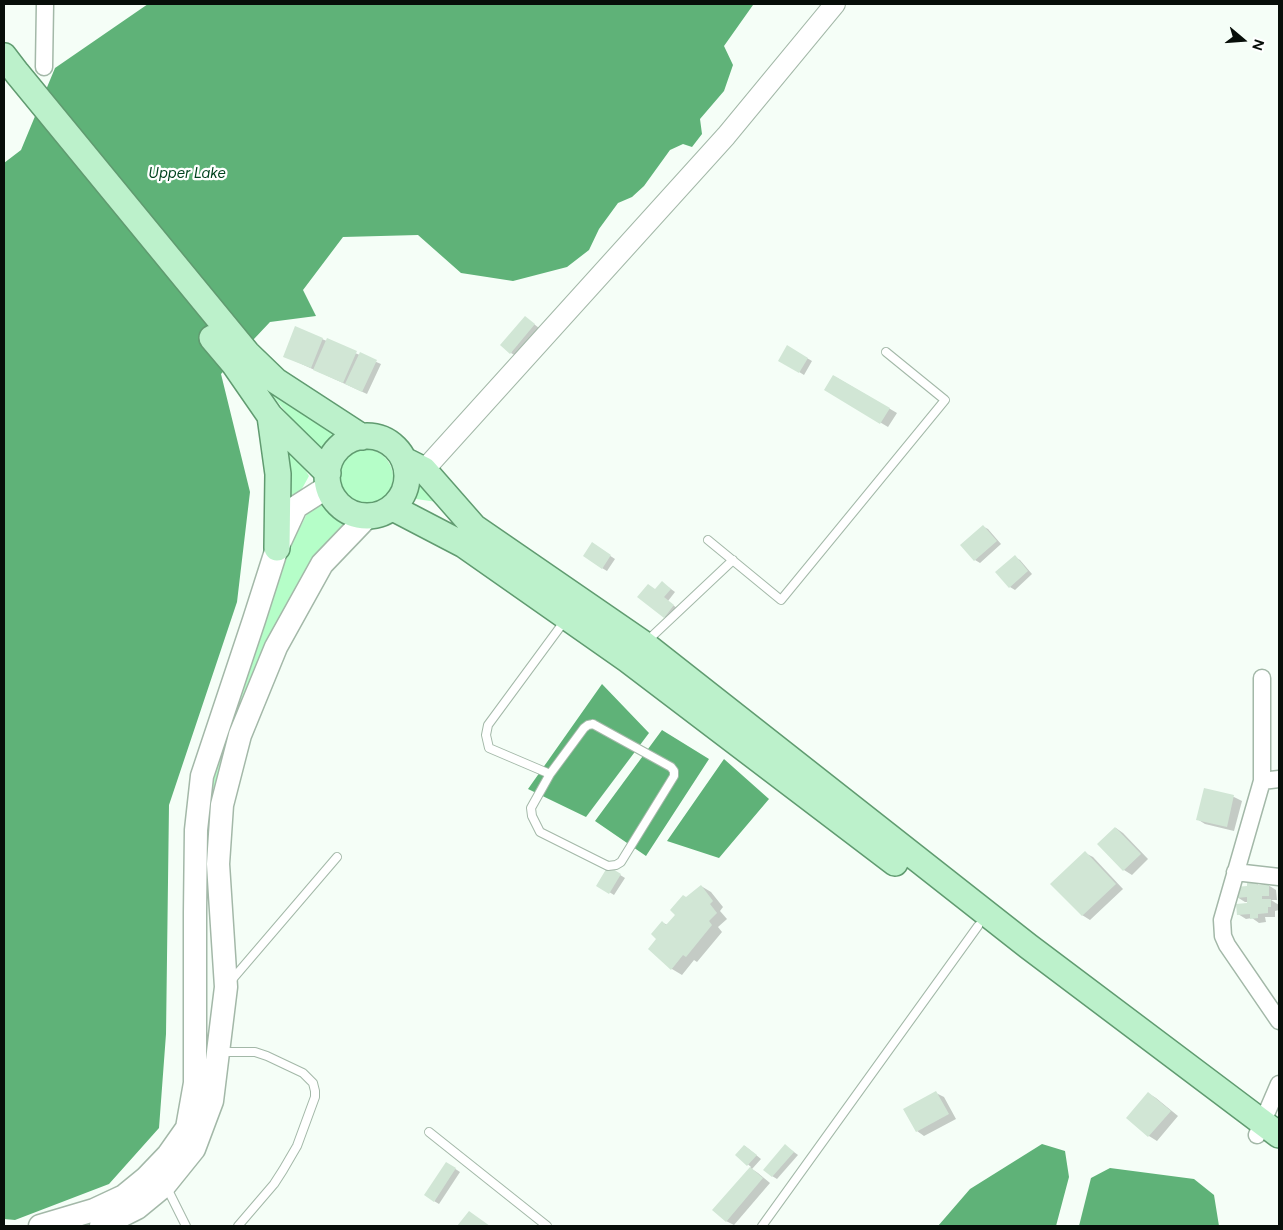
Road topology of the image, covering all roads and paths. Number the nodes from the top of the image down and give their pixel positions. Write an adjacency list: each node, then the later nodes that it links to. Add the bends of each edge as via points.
1 (45, 4): 3 (street)
2 (835, 4): 9 (street, via 704,161)
3 (44, 67)
4 (8, 71): 6 (main road)
5 (886, 352): 15 (lane, via 945,400 781,600)
6 (240, 358): 7 (main road); 8 (main road)
7 (270, 416): 10 (main road); 14 (main road, via 278,474)
8 (362, 437): 9 (main road, via 387,441); 10 (main road, via 338,449 331,460)
9 (414, 465): 11 (main road, via 407,473 401,498); 17 (main road, via 474,527)
10 (328, 479): 12 (main road, via 334,498 342,508); 14 (main road, via 296,507)
11 (393, 508): 12 (main road); 16 (main road, via 464,545)
12 (367, 517): 26 (main road, via 322,564 276,647 240,734 222,805 218,864)
13 (708, 540): 15 (lane)
14 (277, 548): 34 (main road, via 202,776 196,839 195,1083 187,1128 168,1155 124,1196 94,1210)
15 (732, 560): 17 (lane)
16 (567, 618): 17 (main road); 19 (lane, via 488,725 486,734 489,748)
17 (636, 652): 25 (main road); 30 (main road, via 1036,952)
18 (1262, 678): 21 (street)
19 (550, 774): 19 (lane, via 584,728 593,724 674,771 674,776 621,862 608,866 540,832 531,808)
20 (1279, 779): 21 (street)
21 (1262, 781): 23 (street)
22 (337, 857): 26 (lane)
23 (1235, 872): 24 (street); 27 (street, via 1222,920 1223,936)
24 (1279, 877)
25 (978, 926): 30 (main road); 39 (lane)
26 (226, 987): 28 (main road)
27 (1279, 1021)
28 (218, 1052): 33 (main road, via 212,1101 194,1149); 37 (lane, via 255,1052 267,1056 303,1073 313,1083 316,1092 297,1146 274,1184)
29 (1279, 1084): 30 (street)
30 (1266, 1131): 32 (main road)
31 (429, 1132): 38 (lane)
32 (1279, 1150)
33 (165, 1184): 35 (main road, via 137,1208); 36 (lane)
34 (40, 1226)
35 (101, 1226)
36 (186, 1226)
37 (238, 1226)
38 (547, 1226)
39 (762, 1226)

